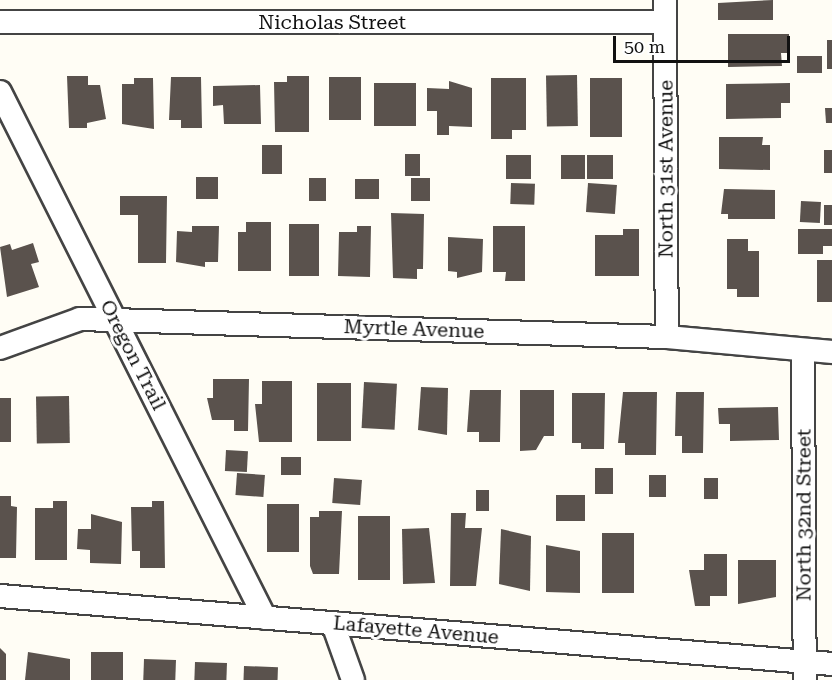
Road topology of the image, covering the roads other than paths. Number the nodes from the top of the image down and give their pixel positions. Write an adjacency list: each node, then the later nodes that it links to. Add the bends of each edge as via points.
1 (665, 11): 2 (street, Nicholas Street); 5 (street, North 31st Avenue)
2 (0, 22)
3 (0, 92): 4 (street, Oregon Trail)
4 (115, 320): 5 (street, Myrtle Avenue); 6 (street, Myrtle Avenue, via 81,319); 10 (street, Oregon Trail)
5 (667, 338): 7 (street, Myrtle Avenue)
6 (0, 348)
7 (803, 350): 8 (street, Myrtle Avenue); 13 (street, North 32nd Street)
8 (832, 352)
9 (0, 596): 10 (street, Lafayette Avenue)
10 (265, 618): 11 (street, Lafayette Avenue)
11 (333, 624): 13 (street, Lafayette Avenue); 14 (street)
12 (832, 664): 13 (street, Lafayette Avenue)
13 (805, 671)
14 (353, 680)

